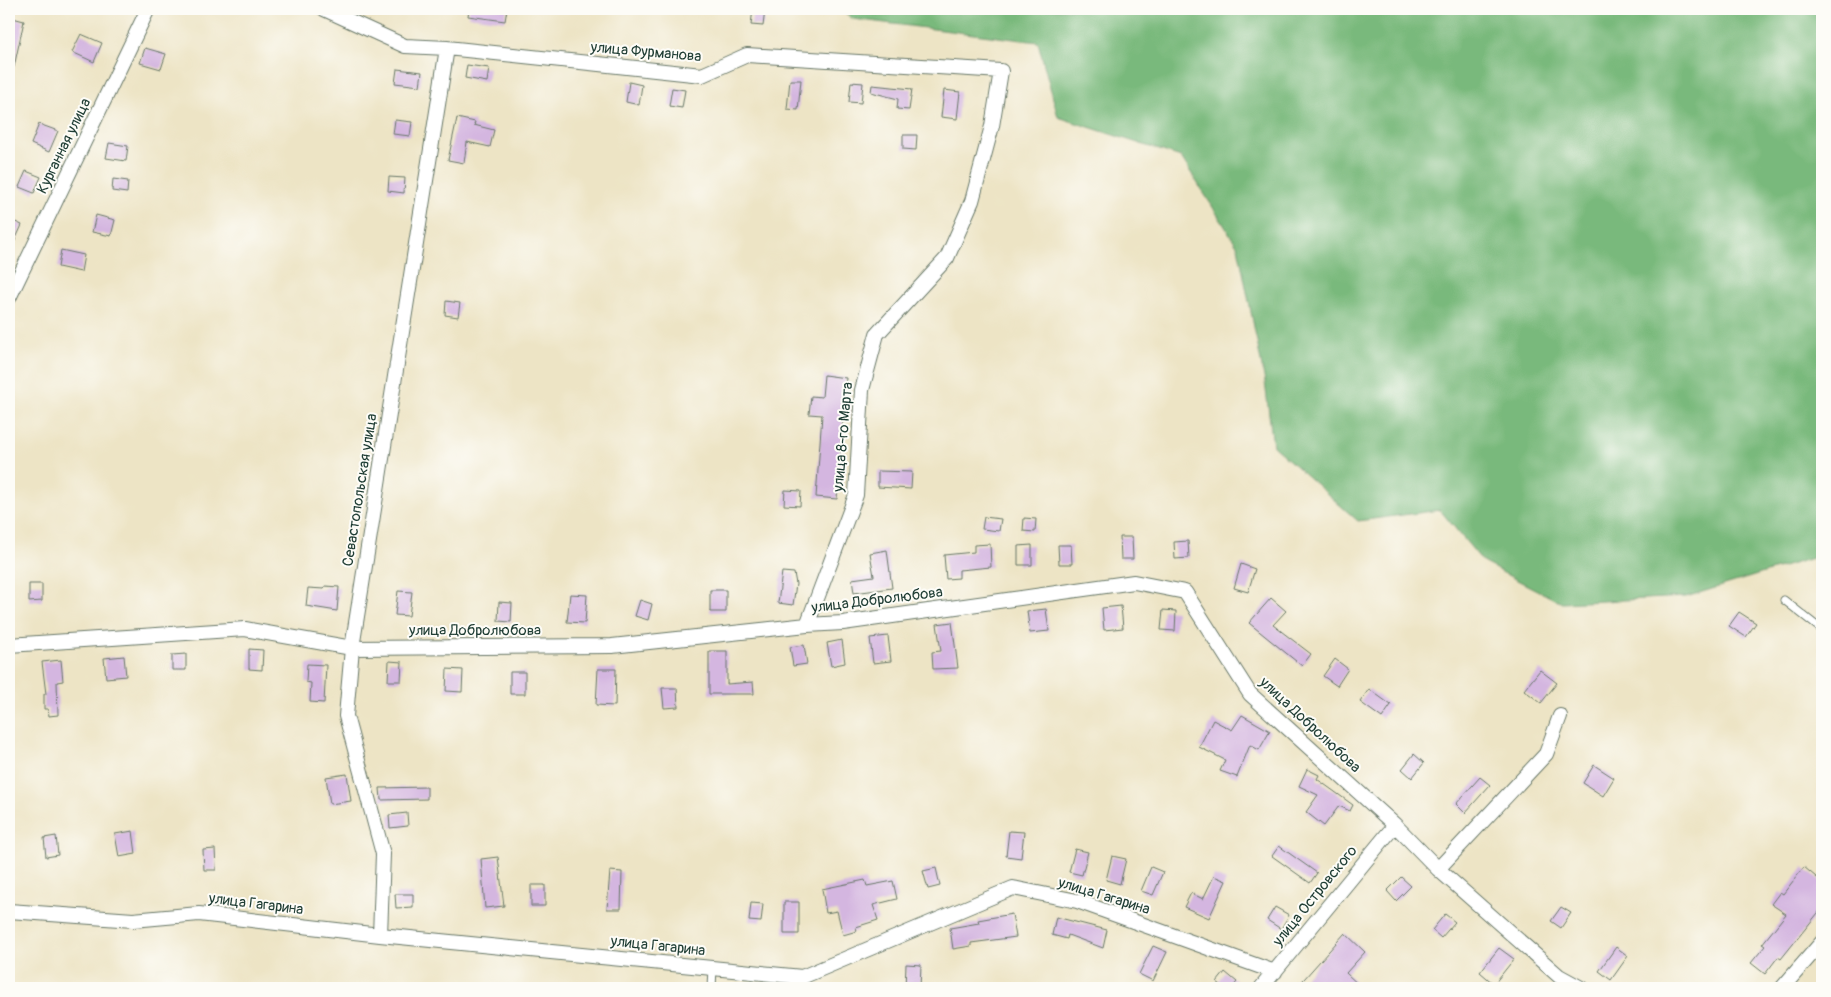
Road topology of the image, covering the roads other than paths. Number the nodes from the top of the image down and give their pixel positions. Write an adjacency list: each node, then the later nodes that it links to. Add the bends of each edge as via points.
1 (148, 9): 5 (street, Курганная улица)
2 (324, 9): 3 (street, улица Фурманова, via 405,46)
3 (448, 48): 4 (street, улица Фурманова, via 702,75 747,55); 10 (street, Севастопольская улица)
4 (1001, 71): 7 (street, улица 8-го Марта, via 992,126 972,201 948,258 877,334 862,390 856,495)
5 (9, 298)
6 (1784, 600): 8 (lane)
7 (807, 624): 10 (street, улица Добролюбова, via 612,646); 12 (street, улица Добролюбова, via 843,623 1134,582 1185,592 1250,694)
8 (1822, 630)
9 (9, 644): 10 (street, улица Добролюбова, via 245,629)
10 (352, 648): 15 (street, Севастопольская улица, via 346,716 383,854)
11 (1560, 716): 13 (street, via 1546,754)
12 (1395, 825): 13 (street, улица Добролюбова); 18 (street, улица Островского)
13 (1438, 869): 21 (street, улица Добролюбова, via 1560,976)
14 (9, 911): 15 (street, улица Гагарина, via 133,920 199,914)
15 (380, 935): 17 (street, улица Гагарина)
16 (1822, 942): 22 (street)
17 (713, 968): 18 (street, улица Гагарина, via 802,977 1013,888 1077,901); 19 (lane)
18 (1275, 972): 20 (street, улица Островского)
19 (712, 988)
20 (1261, 988)
21 (1581, 988)
22 (1782, 988)

